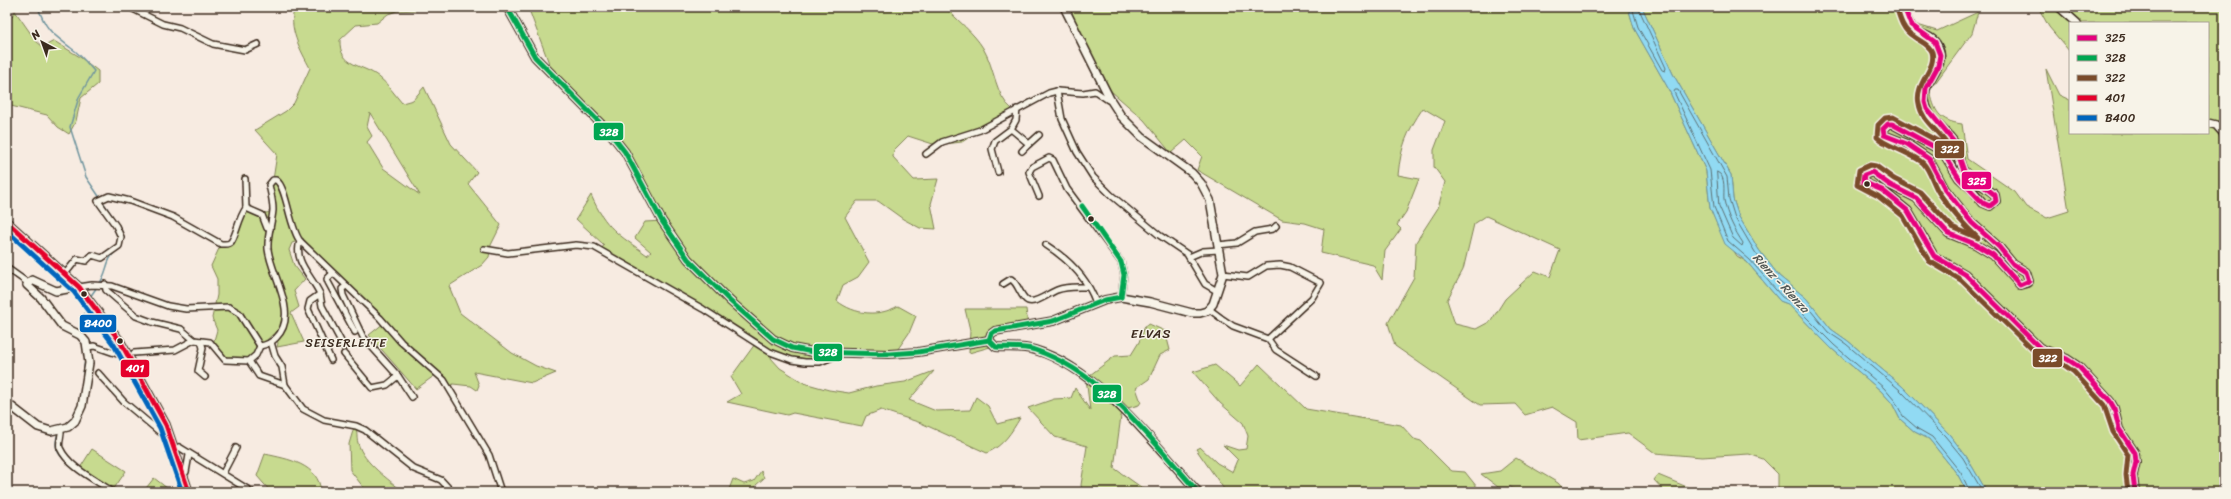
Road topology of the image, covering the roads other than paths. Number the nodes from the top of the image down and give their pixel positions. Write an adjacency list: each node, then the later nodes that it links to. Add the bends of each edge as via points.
1 (129, 7): 7 (street, via 213,44 245,50)
2 (507, 7): 57 (street, via 535,57 610,133 625,152 662,221 688,259 773,339 803,351)
3 (1064, 7): 8 (street)
4 (1904, 7): 82 (street, via 1909,24 1931,39 1940,51 1940,61 1925,93 1929,111 1954,142 1964,170 1976,183 1995,195 1996,201 1990,206 1983,203 1959,178 1936,146 1892,124 1885,126 1883,132 1887,137 1907,144 1928,159 1945,189 1972,223 1999,247 2013,264 2026,272 2029,280 2020,285 1993,255 1948,233 1923,204 1910,194 1890,185 1872,172 1864,175 1863,182 1882,190 1908,211 1934,256 1965,274 2040,348 2079,366 2110,401 2119,429 2135,453)
5 (2059, 7): 6 (street)
6 (2076, 22)
7 (258, 44)
8 (1103, 84): 10 (street); 11 (street)
9 (1057, 91): 10 (street); 12 (street); 31 (street, via 1062,119 1082,161 1093,177 1110,195)
10 (1095, 92): 11 (street)
11 (1110, 99): 29 (street, via 1133,129 1201,182 1210,200)
12 (1017, 109): 14 (street, via 1016,120); 19 (street, via 969,135 942,142)
13 (2209, 123): 15 (street, via 2216,125)
14 (1011, 129): 17 (street); 20 (street, via 995,141 992,148)
15 (2224, 134)
16 (1039, 135): 17 (street)
17 (1029, 144): 18 (street)
18 (1022, 151)
19 (926, 154)
20 (998, 172)
21 (245, 179): 23 (street)
22 (1039, 196): 44 (street, via 1029,172 1032,167 1049,158 1053,160 1067,189 1121,262 1124,275)
23 (246, 208): 26 (street, via 262,215 267,228); 33 (street, via 231,241 221,244 173,218 116,196 100,200 120,232 121,241 105,257 92,256 86,261 77,259)
24 (7, 222): 33 (street)
25 (1276, 226): 29 (street)
26 (270, 229): 27 (street, via 273,210 269,185 276,180 280,184 288,207 291,226); 52 (street, via 270,260 285,310 280,332)
27 (300, 241): 34 (street); 43 (street, via 297,249 298,258)
28 (1046, 245): 40 (street, via 1072,264)
29 (1219, 248): 31 (street); 35 (street)
30 (484, 249): 57 (street, via 508,253 585,245 601,250 703,309 752,342 782,357 820,362 832,358)
31 (1190, 257): 42 (street, via 1205,284)
32 (7, 268): 36 (street)
33 (65, 274): 41 (street)
34 (332, 274): 39 (street); 47 (street, via 327,279 328,282)
35 (1223, 274): 42 (street); 48 (street, via 1248,277 1266,266 1280,265 1290,267 1320,283 1312,298)
36 (28, 283): 41 (street, via 32,280 56,291); 55 (street, via 29,288 41,298 57,321 80,335)
37 (105, 284): 41 (street); 49 (street, via 106,290 128,312 152,322 181,329); 53 (street, via 126,289 168,306 186,309 229,307 239,313)
38 (1003, 284): 40 (street, via 1011,279 1016,282 1022,296 1032,301 1057,290)
39 (346, 286): 63 (street, via 342,289 343,295 363,336); 80 (street, via 401,342 444,380 489,455)
40 (1087, 287): 45 (street)
41 (79, 288): 75 (street, via 120,341 152,397 166,425)
42 (1217, 291): 46 (street)
43 (320, 294): 54 (street, via 322,306); 60 (street, via 310,301 308,309)
44 (1121, 297): 45 (street); 46 (street, via 1192,313 1205,312)
45 (1096, 303): 50 (street, via 1053,321 995,331)
46 (1209, 309): 48 (street, via 1234,326)
47 (355, 332)
48 (1268, 339): 64 (street, via 1276,350)
49 (194, 340): 51 (street); 56 (street, via 175,350)
50 (989, 340): 57 (street, via 903,354); 81 (street, via 996,347 1034,350 1083,374 1136,424)
51 (201, 342): 61 (street, via 213,344 225,360); 65 (street, via 203,348 198,371)
52 (271, 342): 53 (street); 66 (street, via 282,367)
53 (260, 346): 61 (street, via 256,355)
54 (344, 347)
55 (88, 348): 59 (street, via 94,346); 62 (street)
56 (134, 353)
57 (837, 353)
58 (344, 354): 63 (street, via 372,388 387,385)
59 (126, 357)
60 (331, 360)
61 (249, 361): 66 (street, via 259,376)
62 (87, 373): 69 (street, via 80,414 75,421); 70 (street, via 99,372 124,402)
63 (398, 376): 67 (street)
64 (1316, 376)
65 (205, 377)
66 (285, 385): 79 (street, via 303,409 324,420 366,430 414,469 441,480)
67 (412, 397)
68 (7, 403): 69 (street, via 38,427)
69 (61, 430): 76 (street, via 59,444 65,455 77,468)
70 (168, 439)
71 (179, 447): 73 (street)
72 (236, 448): 74 (street)
73 (189, 455): 74 (street); 75 (street, via 186,472)
74 (223, 473): 78 (street)
75 (182, 474): 77 (street)
76 (113, 492)
77 (189, 492)
78 (252, 492)
79 (452, 492)
80 (501, 492)
81 (1198, 492)
82 (2135, 492)

